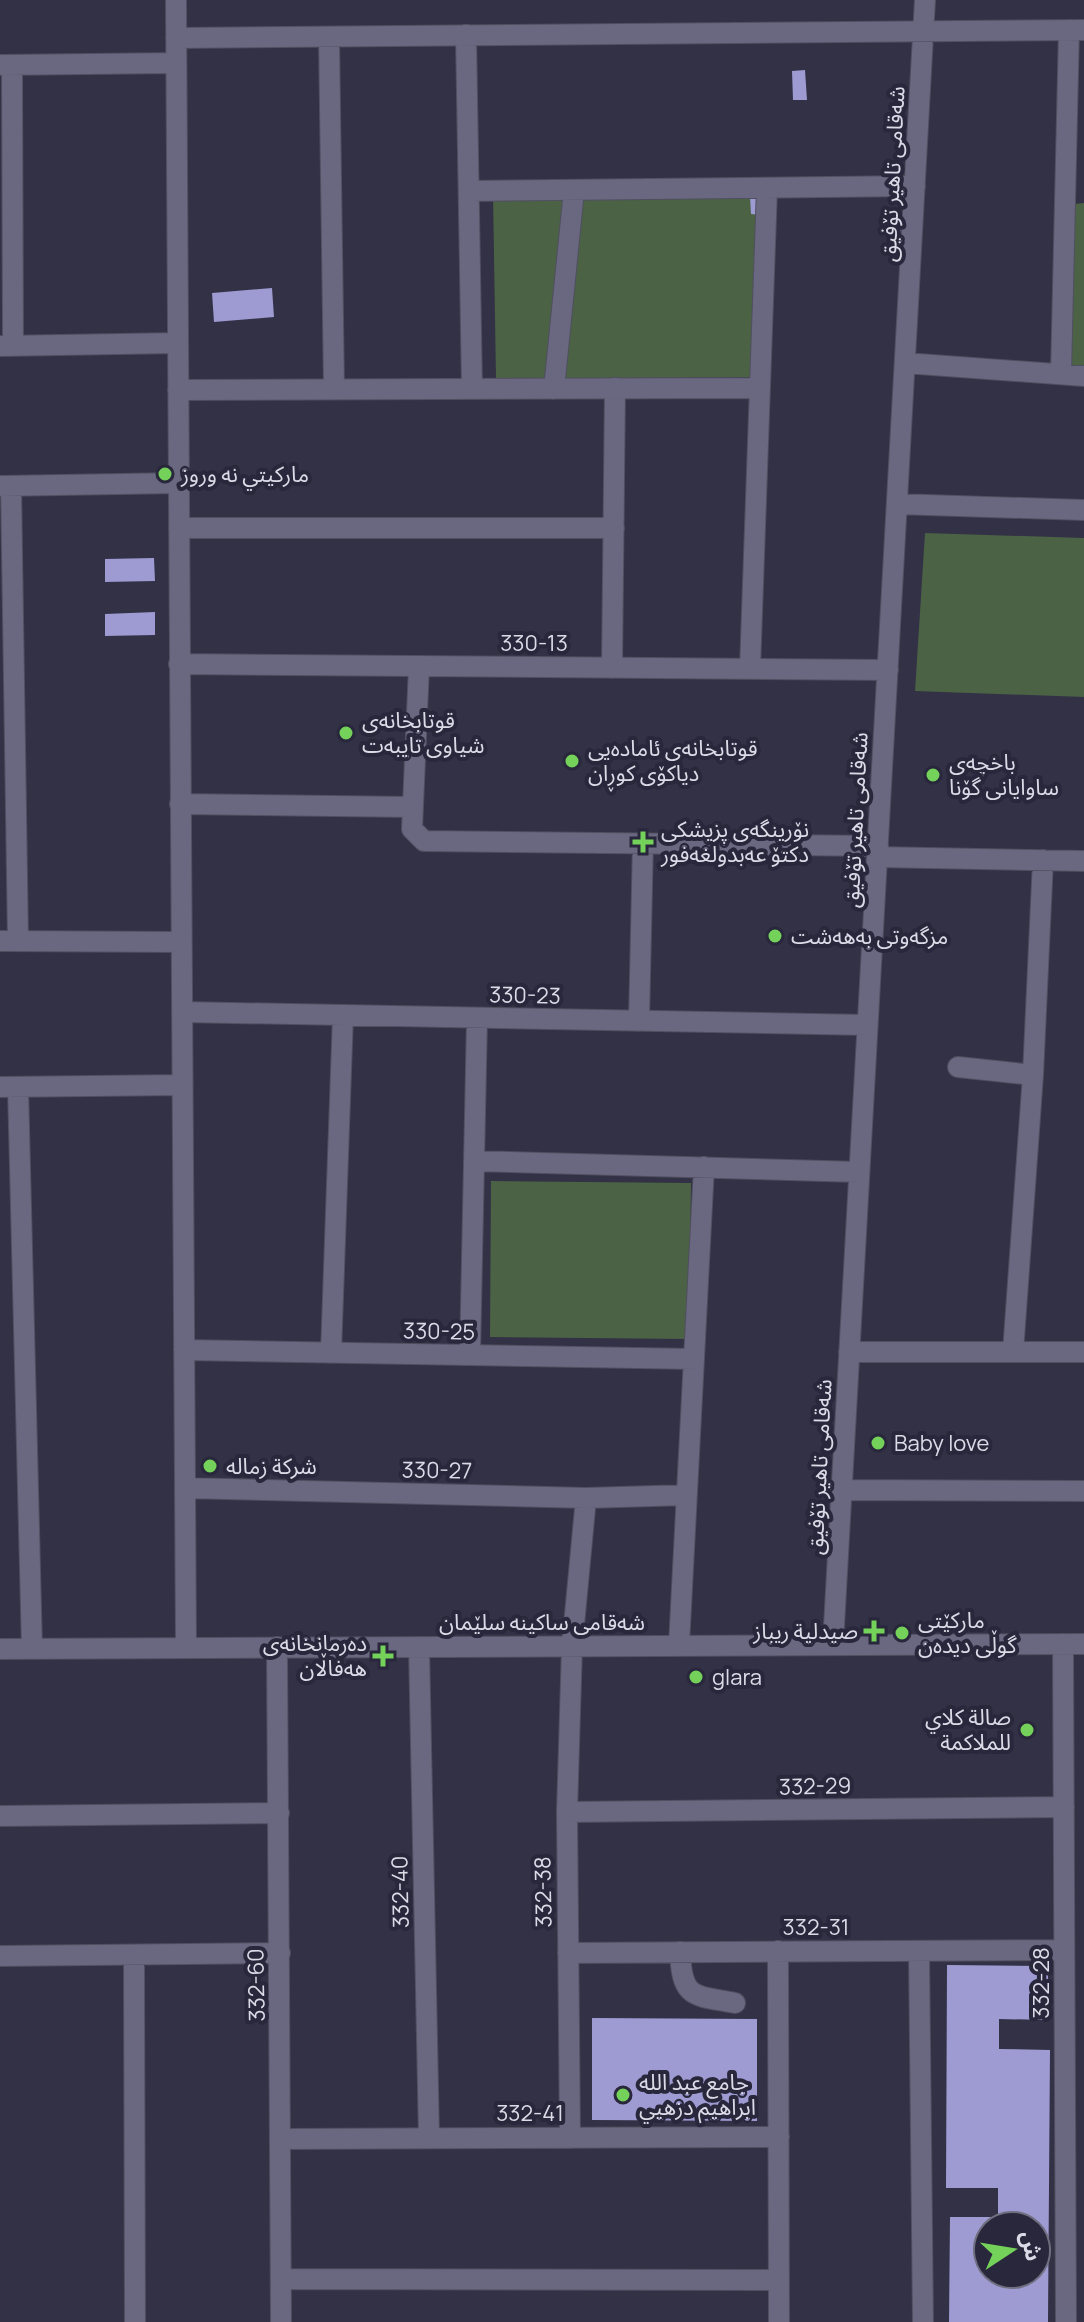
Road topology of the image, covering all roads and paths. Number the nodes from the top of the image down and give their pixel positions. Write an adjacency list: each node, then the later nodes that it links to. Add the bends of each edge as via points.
1 (176, 0): 7 (street)
2 (925, 0): 4 (street, شەقامی تاهیر تۆفیق)
3 (1077, 30): 4 (street); 11 (street)
4 (923, 32): 5 (street); 10 (street, شەقامی تاهیر تۆفیق)
5 (466, 35): 6 (street); 14 (street)
6 (329, 37): 7 (street); 23 (street)
7 (176, 38): 8 (street)
8 (176, 63): 9 (street); 16 (street)
9 (6, 65): 15 (street)
10 (915, 186): 12 (street); 18 (street, شەقامی تاهیر تۆفیق)
11 (1075, 186): 19 (street)
12 (767, 188): 13 (street); 22 (street)
13 (574, 190): 14 (street); 25 (street)
14 (469, 191): 24 (street)
15 (6, 201): 17 (street)
16 (178, 343): 17 (street); 26 (street)
17 (6, 346)
18 (905, 363): 19 (street); 29 (street, شەقامی تاهیر تۆفیق)
19 (1061, 374): 20 (street)
20 (1084, 376)
21 (615, 388): 22 (street); 25 (street); 32 (street)
22 (760, 388): 36 (street)
23 (334, 389): 24 (street); 26 (street)
24 (472, 389): 25 (street)
25 (554, 389)
26 (178, 390): 27 (street)
27 (179, 483): 28 (street); 31 (street)
28 (6, 486): 38 (street)
29 (897, 504): 30 (street); 37 (street, شەقامی تاهیر تۆفیق)
30 (1084, 510)
31 (179, 528): 32 (street); 33 (street)
32 (614, 528): 35 (street)
33 (179, 664): 34 (street, 330-13); 39 (street)
34 (419, 666): 35 (street, 330-13); 40 (street)
35 (612, 668): 36 (street, 330-13)
36 (750, 669): 37 (street, 330-13)
37 (888, 670): 42 (street, شەقامی تاهیر تۆفیق)
38 (8, 794): 45 (street)
39 (180, 804): 40 (street); 46 (street)
40 (412, 807): 41 (street, via 412,829 424,841)
41 (643, 842): 42 (street); 50 (street)
42 (877, 852): 43 (street); 51 (street, شەقامی تاهیر تۆفیق)
43 (1043, 860): 44 (street); 53 (street)
44 (1084, 861)
45 (9, 941): 46 (street)
46 (181, 942): 47 (street)
47 (182, 1012): 48 (street, 330-23); 54 (street)
48 (343, 1015): 49 (street, 330-23); 63 (street)
49 (477, 1018): 50 (street, 330-23); 56 (street)
50 (639, 1021): 51 (street, 330-23)
51 (867, 1025): 58 (street, شەقامی تاهیر تۆفیق)
52 (958, 1067): 53 (street)
53 (1033, 1075): 61 (street)
54 (182, 1085): 55 (street); 59 (street)
55 (9, 1087): 80 (street)
56 (474, 1161): 57 (street); 64 (street)
57 (704, 1167): 58 (street); 65 (street)
58 (859, 1172): 60 (street, شەقامی تاهیر تۆفیق)
59 (184, 1350): 63 (street, 330-25); 66 (street)
60 (849, 1352): 61 (street); 67 (street, شەقامی تاهیر تۆفیق)
61 (1013, 1352): 62 (street)
62 (1084, 1352)
63 (331, 1353): 64 (street, 330-25)
64 (470, 1355): 65 (street, 330-25)
65 (694, 1359): 69 (street)
66 (185, 1488): 70 (street, 330-27); 78 (street)
67 (841, 1490): 68 (street); 71 (street, شەقامی تاهیر تۆفیق)
68 (1084, 1491)
69 (687, 1495): 70 (street, 330-27); 74 (street)
70 (586, 1498): 75 (street, 332-38)
71 (833, 1644): 72 (street, شەقامی ساکینە سلێمان); 74 (street, شەقامی ساکینە سلێمان)
72 (1063, 1644): 73 (street, شەقامی ساکینە سلێمان); 81 (street, 332-28)
73 (1084, 1644)
74 (679, 1645): 75 (street, شەقامی ساکینە سلێمان)
75 (572, 1646): 77 (street, شەقامی ساکینە سلێمان); 82 (street, 332-38)
76 (277, 1647): 77 (street, شەقامی ساکینە سلێمان); 78 (street, شەقامی ساکینە سلێمان); 83 (street, 332-60)
77 (419, 1647): 95 (street, 332-40)
78 (186, 1648): 80 (street, شەقامی ساکینە سلێمان)
79 (0, 1649): 80 (street, شەقامی ساکینە سلێمان)
80 (32, 1649)
81 (1064, 1807): 82 (street, 332-29); 85 (street, 332-28)
82 (567, 1812): 90 (street, 332-38)
83 (279, 1813): 84 (street); 89 (street, 332-60)
84 (0, 1816)
85 (1064, 1950): 87 (street, 332-31); 94 (street, 332-28)
86 (778, 1951): 87 (street, 332-31); 88 (street, 332-31); 96 (street)
87 (919, 1951): 105 (street)
88 (680, 1952): 90 (street, 332-31); 93 (street, via 688,1990)
89 (280, 1953): 92 (street); 98 (street, 332-60)
90 (568, 1953): 97 (street, 332-38)
91 (0, 1956): 92 (street)
92 (134, 1956): 102 (street)
93 (735, 2003)
94 (1075, 2123): 99 (street, 332-28)
95 (429, 2137): 97 (street, 332-41); 98 (street, 332-41)
96 (779, 2137): 97 (street, 332-41); 101 (street)
97 (570, 2138)
98 (281, 2139): 100 (street, 332-60)
99 (1075, 2258): 106 (street, 332-28)
100 (281, 2279): 101 (street); 103 (street, 332-60)
101 (779, 2280): 104 (street)
102 (135, 2322)
103 (281, 2322)
104 (779, 2322)
105 (923, 2322)
106 (1066, 2322)

